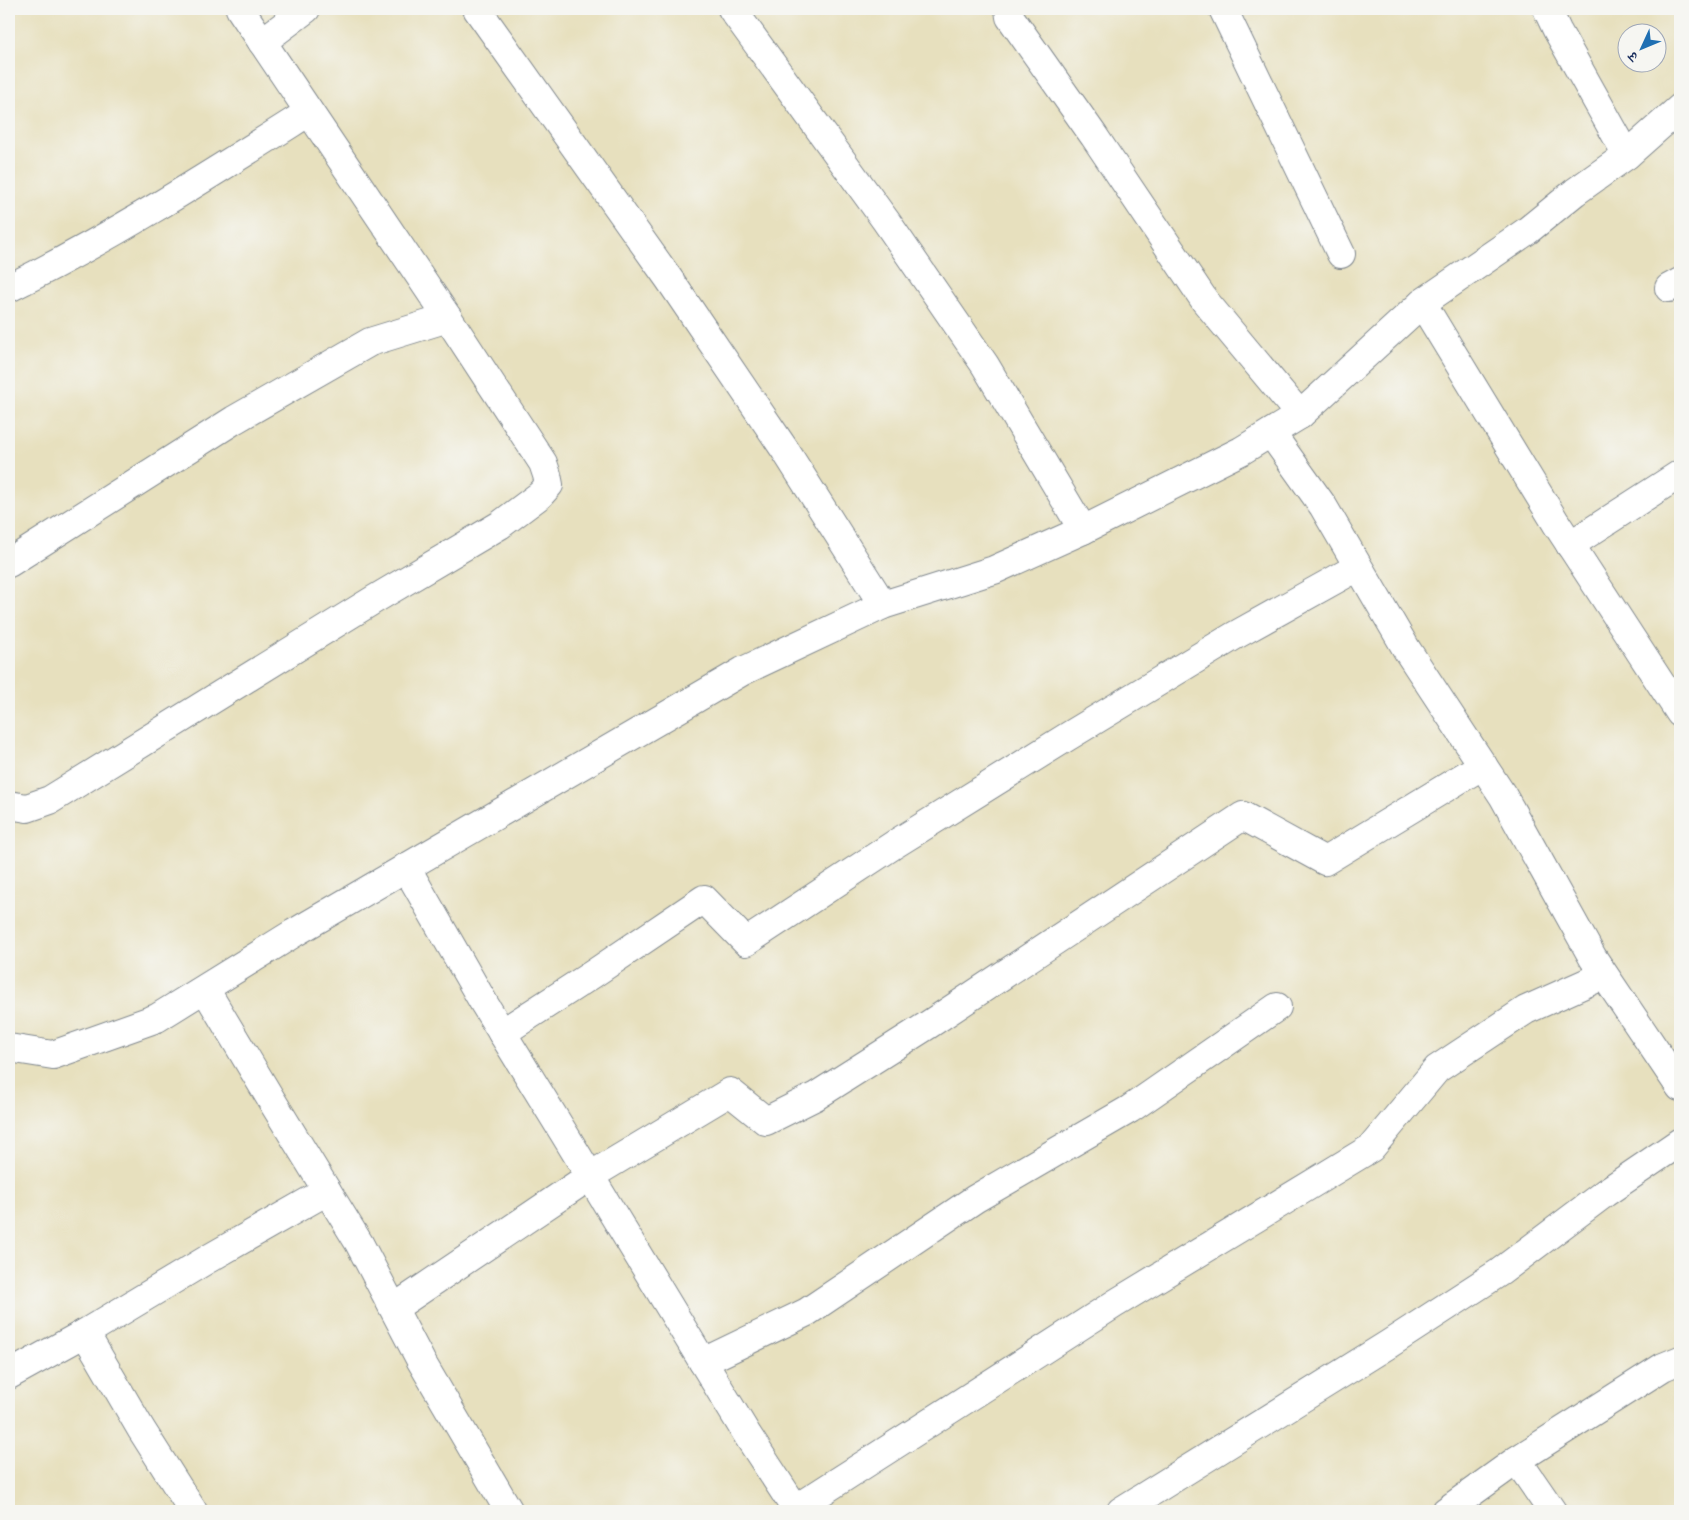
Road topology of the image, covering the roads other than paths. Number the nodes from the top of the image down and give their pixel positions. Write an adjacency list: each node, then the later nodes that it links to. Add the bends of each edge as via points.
1 (240, 9): 8 (street)
2 (306, 9): 8 (street)
3 (478, 9): 23 (street, via 669,279 785,450)
4 (732, 9): 19 (street, via 985,365)
5 (1008, 9): 16 (street, via 1205,301)
6 (1223, 9): 12 (street)
7 (1547, 9): 11 (street)
8 (262, 42): 10 (street)
9 (1680, 108): 11 (street)
10 (309, 112): 13 (street, via 190,188); 15 (street)
11 (1627, 155): 14 (street, via 1527,231)
12 (1341, 254)
13 (9, 288)
14 (1422, 303): 16 (street); 20 (street)
15 (448, 318): 21 (street, via 370,342 234,420); 26 (street, via 543,463 549,485 540,495 500,525 50,800 26,808)
16 (1300, 415): 17 (street)
17 (1271, 432): 19 (street, via 1241,451); 22 (street, via 1323,506)
18 (1680, 474): 20 (street)
19 (1084, 530): 23 (street, via 994,570)
20 (1570, 545): 24 (street)
21 (9, 563)
22 (1358, 567): 25 (street, via 1407,650); 31 (street, via 1234,636 1067,737 894,844 746,942 704,899)
23 (883, 605): 27 (street, via 743,671)
24 (1678, 704)
25 (1483, 765): 28 (street); 35 (street, via 1325,861 1242,816 816,1096 766,1122 730,1092)
26 (9, 805)
27 (406, 867): 29 (street); 31 (street)
28 (1604, 975): 33 (street); 43 (street, via 1526,1010 1437,1069 1371,1148 1116,1303)
29 (205, 988): 32 (street, via 157,1018 53,1054); 36 (street)
30 (1277, 1007): 40 (street, via 1130,1109 975,1199 807,1312)
31 (502, 1033): 35 (street)
32 (9, 1048)
33 (1680, 1087)
34 (1680, 1142): 46 (street, via 1605,1193 1500,1272)
35 (590, 1176): 37 (street); 40 (street)
36 (327, 1191): 37 (street); 38 (street)
37 (394, 1308): 45 (street)
38 (85, 1334): 41 (street); 44 (street)
39 (1680, 1360): 42 (street, via 1663,1367)
40 (703, 1362): 43 (street)
41 (9, 1375)
42 (1517, 1460): 47 (street); 48 (street)
43 (796, 1510)
44 (193, 1511)
45 (509, 1511)
46 (1121, 1511)
47 (1446, 1511)
48 (1552, 1511)

